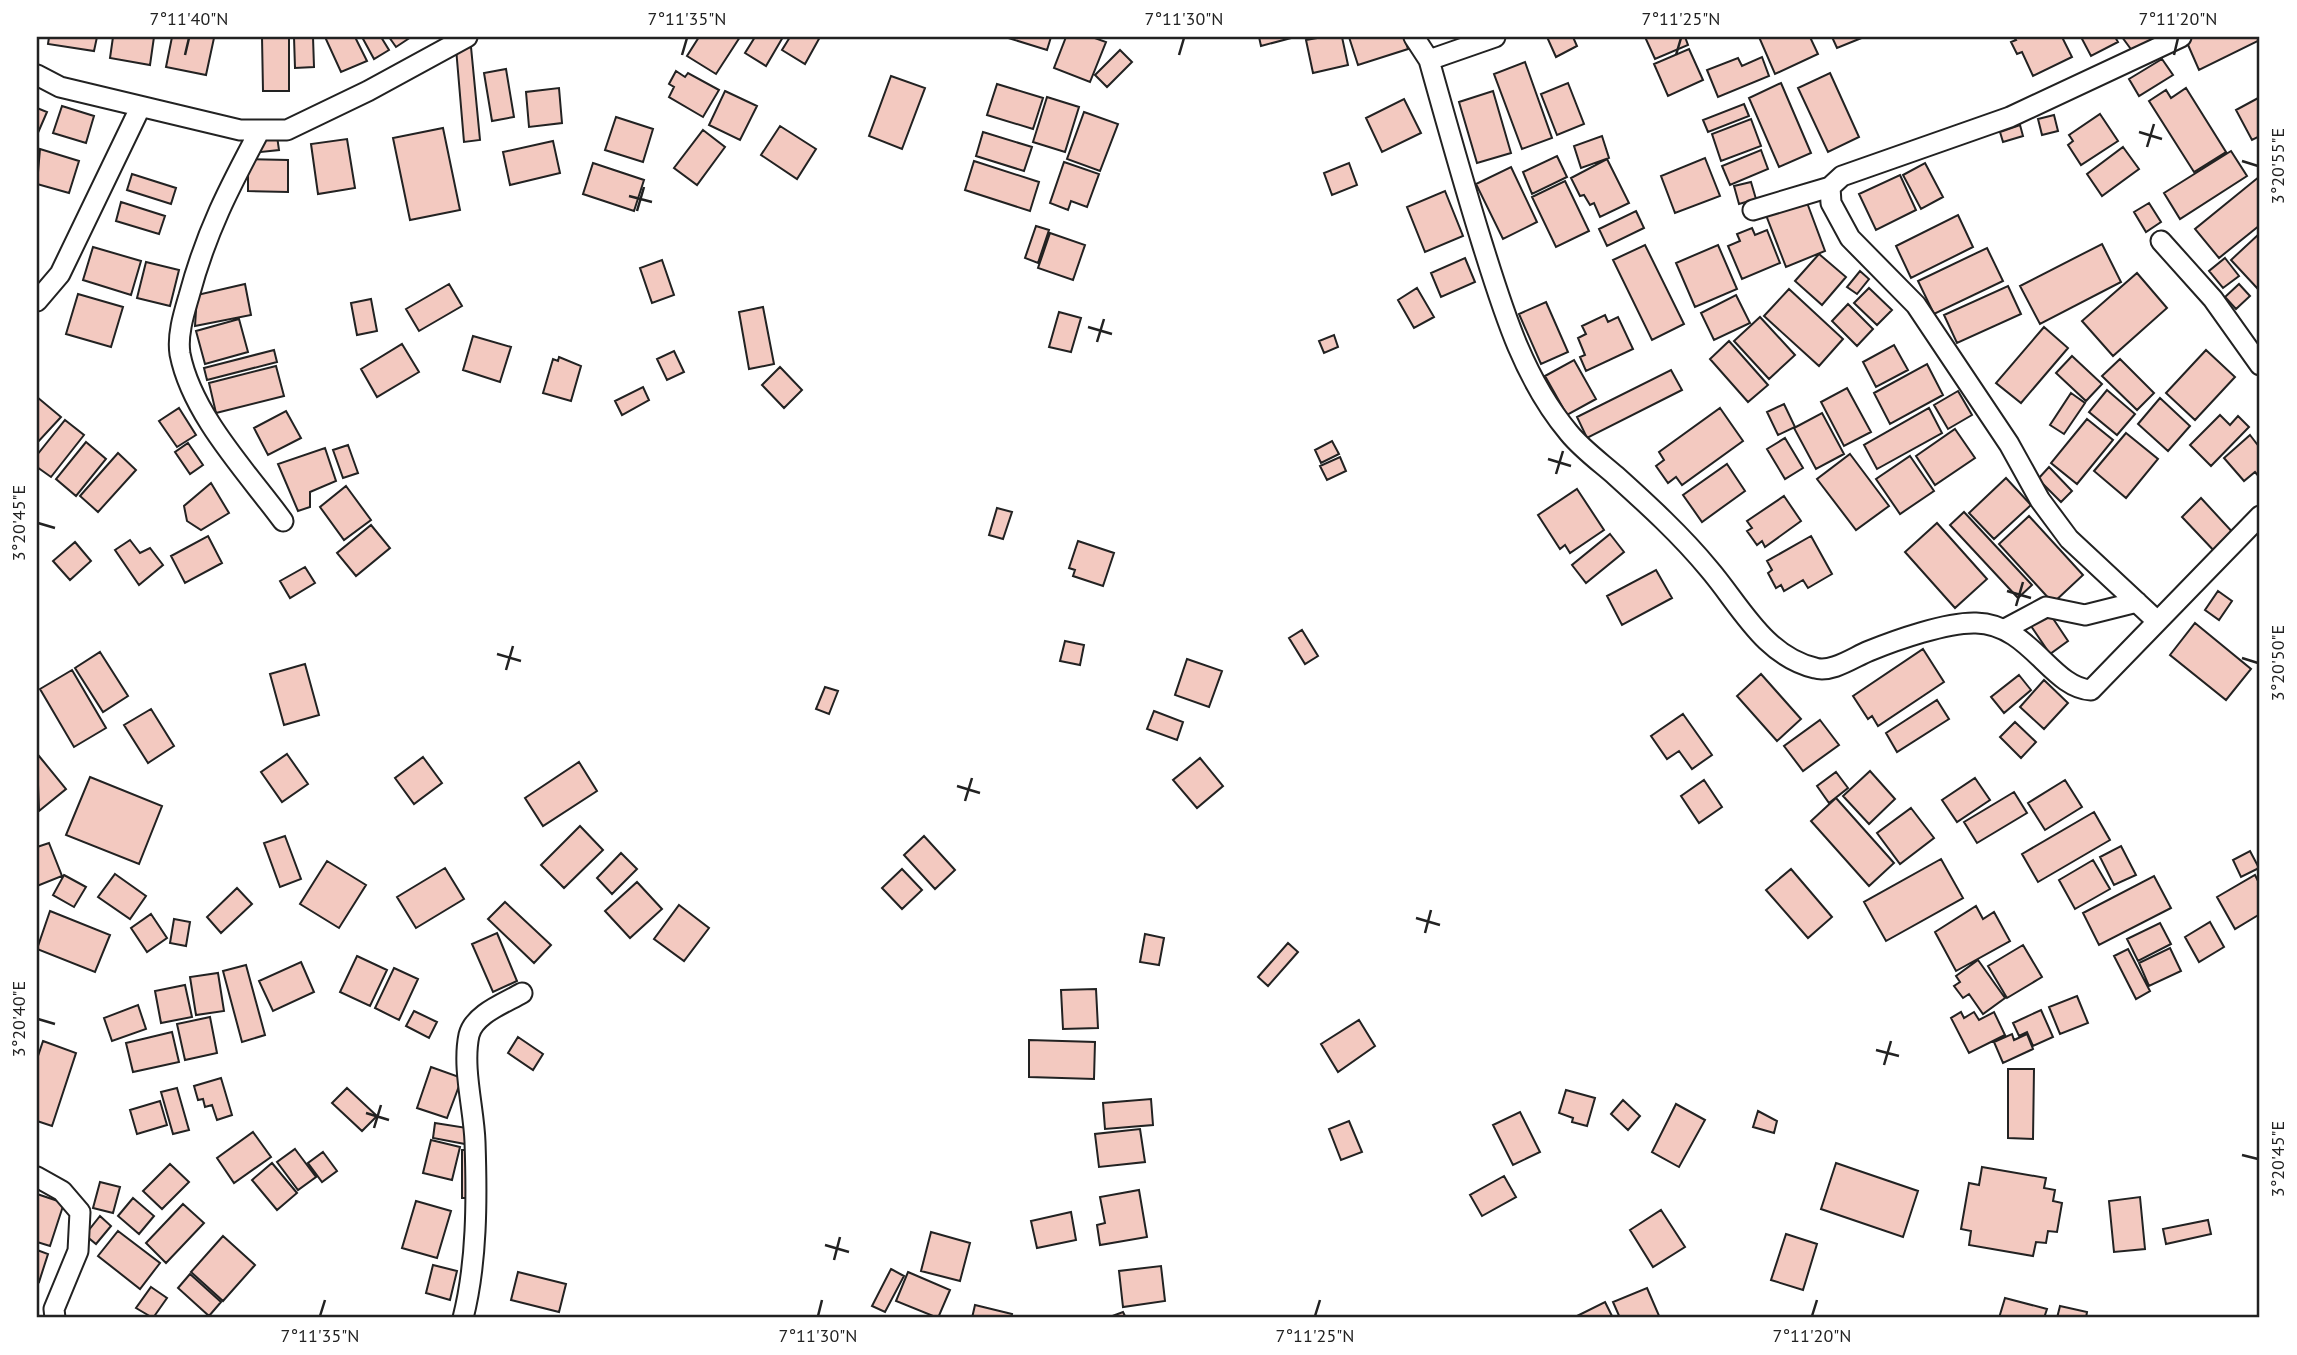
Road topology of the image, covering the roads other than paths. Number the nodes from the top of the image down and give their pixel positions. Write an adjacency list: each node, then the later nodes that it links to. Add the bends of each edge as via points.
1 (467, 37): 8 (street, via 287,130)
2 (1414, 37): 5 (street)
3 (1495, 37): 5 (street)
4 (2181, 37): 9 (street, via 2010,117 1842,176)
5 (1429, 60): 18 (street, via 1494,281 1528,375 1570,435 1652,508 1702,561 1751,627 1794,659 1817,669 1945,628 1976,623)
6 (37, 75): 7 (street, via 60,87)
7 (140, 108): 8 (street, via 240,130); 12 (street, via 60,274)
8 (260, 130): 15 (street, via 202,246 182,321 180,353 215,432)
9 (1830, 187): 10 (street); 16 (street, via 1831,203 1850,237 1916,305 2010,444 2040,500 2069,538)
10 (1753, 210)
11 (2161, 241): 13 (street, via 2213,299)
12 (37, 301)
13 (2260, 365)
14 (2260, 516): 17 (street)
15 (282, 521)
16 (2137, 603): 17 (street); 18 (street, via 2085,615 2046,607)
17 (2157, 621): 18 (street, via 2091,690 2080,690 2067,681)
18 (2005, 629)
19 (522, 993): 22 (street, via 481,1016 469,1034 475,1143 471,1288)
20 (37, 1177): 21 (street, via 62,1191 80,1212 78,1251 54,1309)
21 (55, 1318)
22 (463, 1318)

